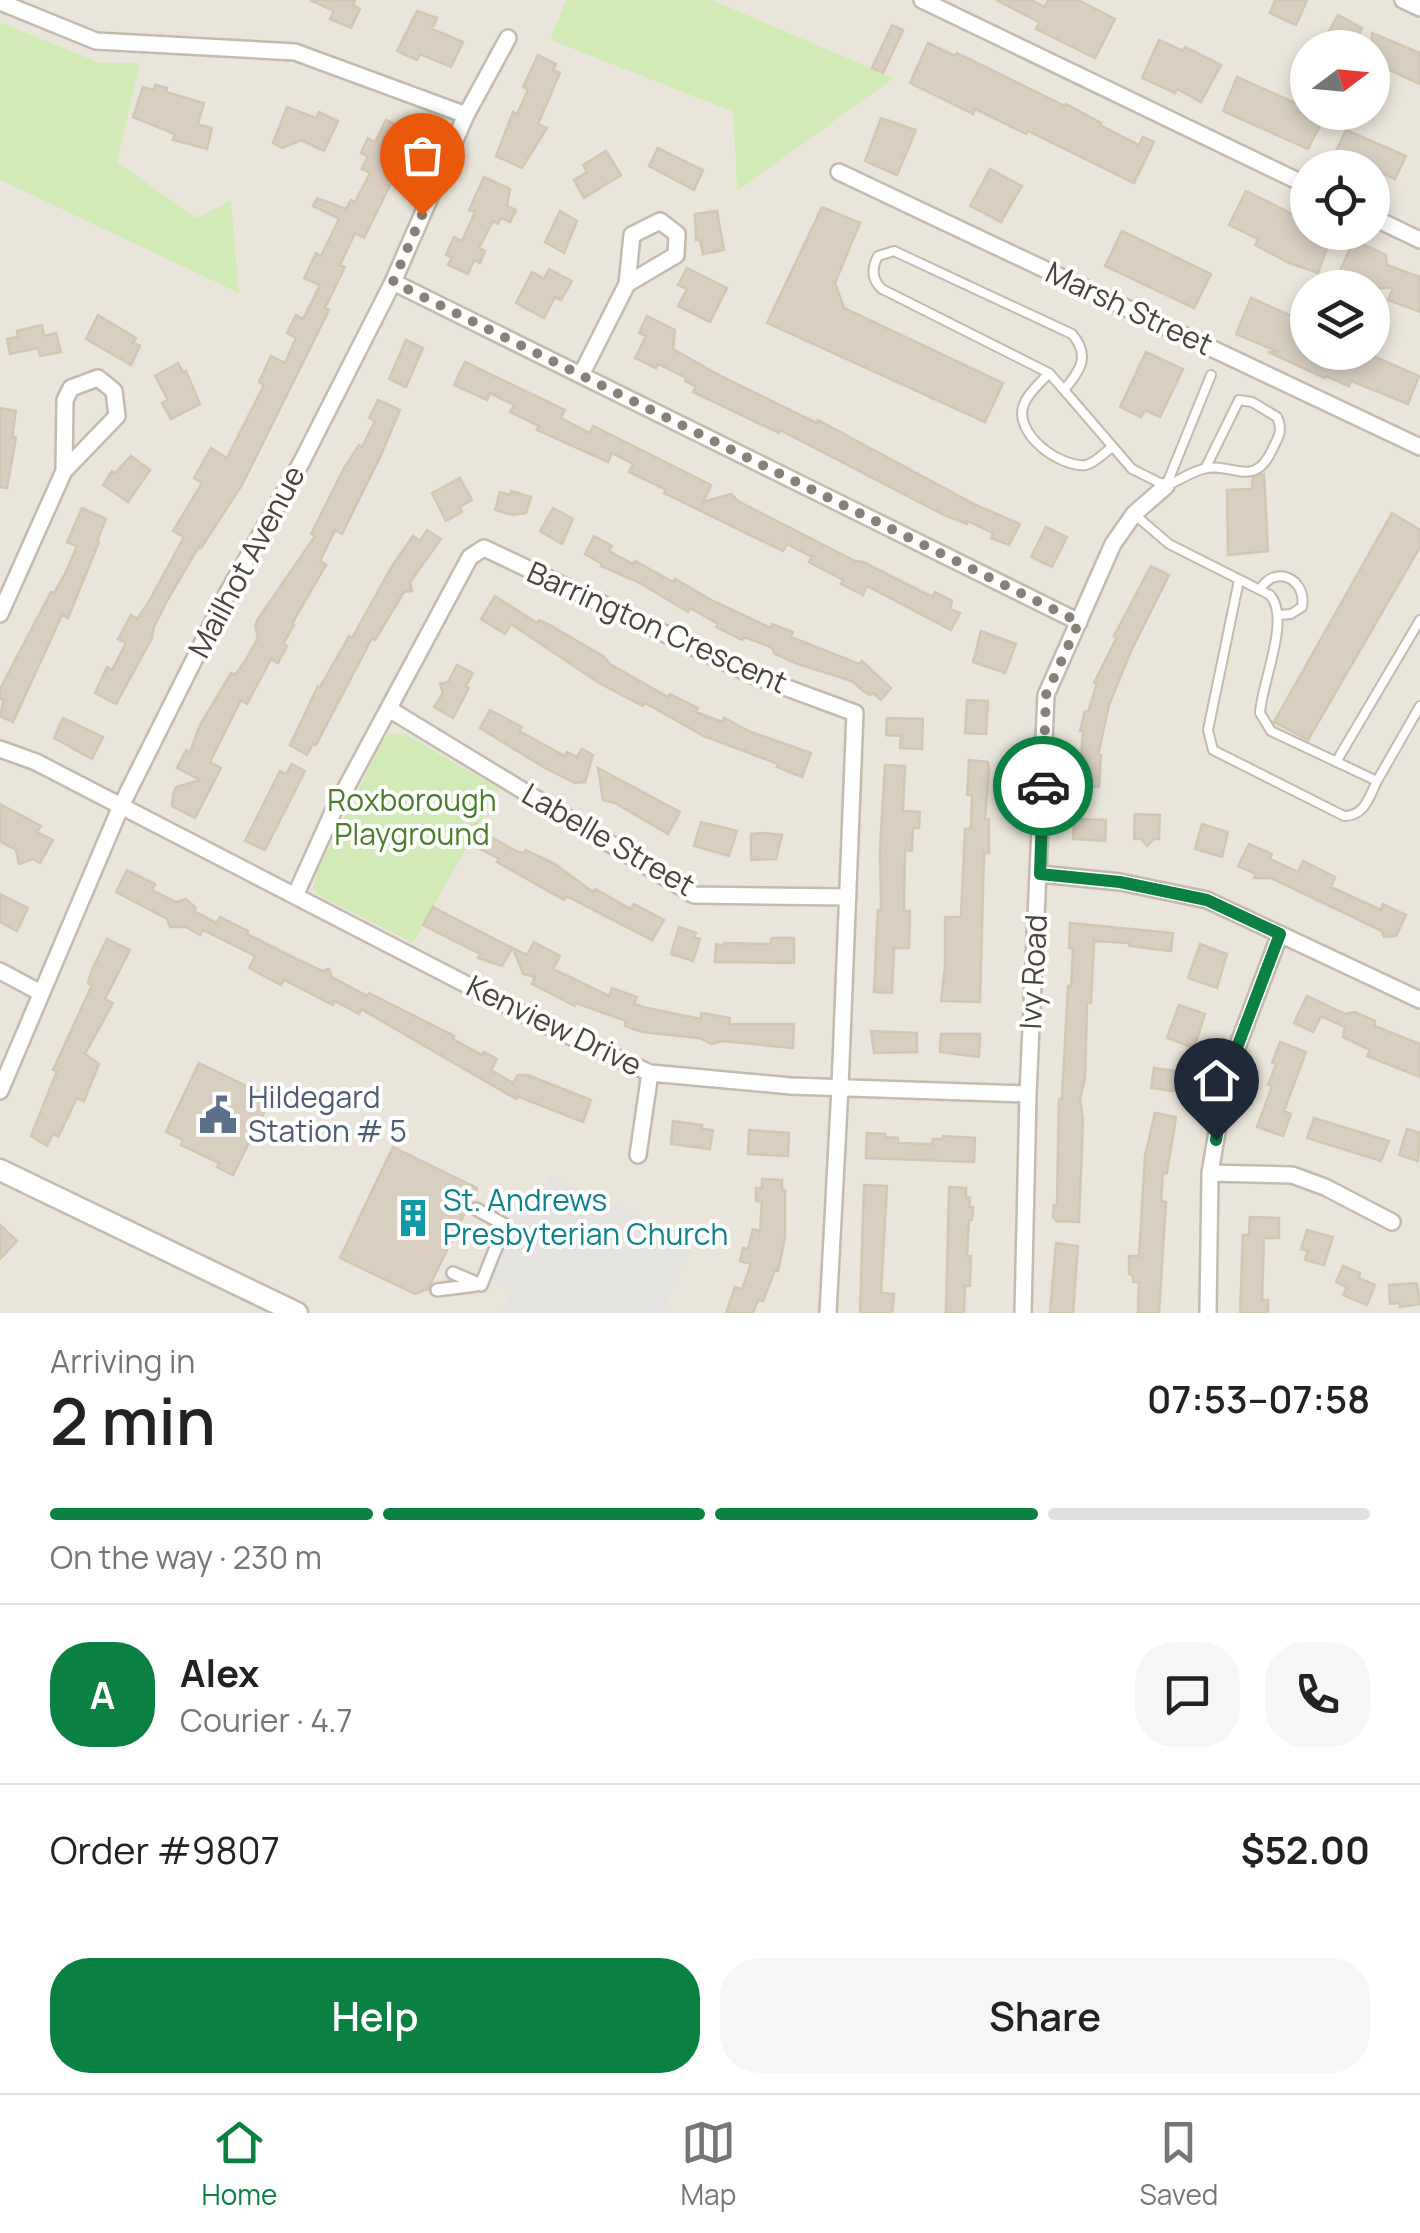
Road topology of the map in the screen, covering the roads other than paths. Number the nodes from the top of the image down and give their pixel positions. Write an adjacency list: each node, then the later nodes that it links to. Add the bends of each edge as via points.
1 (922, 0): 8 (street)
2 (1403, 0): 4 (street)
3 (0, 2): 6 (street, via 96,41 295,52)
4 (1420, 8)
5 (508, 38): 6 (street, Mailhot Avenue)
6 (466, 114): 11 (street, Mailhot Avenue)
7 (839, 172): 18 (street, Marsh Street)
8 (1290, 177)
9 (1390, 226): 10 (street)
10 (1420, 240)
11 (393, 282): 14 (street); 34 (street, Mailhot Avenue)
12 (627, 284): 14 (street)
13 (1049, 373): 16 (lane); 16 (lane, via 882,290 873,274 878,256 894,251 1072,334 1084,358); 17 (lane, via 1024,405 1028,432 1046,452 1080,465)
14 (582, 375): 28 (street)
15 (1211, 375): 21 (lane)
16 (1064, 390): 17 (lane)
17 (1112, 446): 21 (lane, via 1132,469)
18 (1420, 447)
19 (1206, 467): 19 (lane, via 1250,472 1262,466 1281,431 1277,417 1239,400); 21 (lane)
20 (64, 471): 20 (street, via 118,416 114,391 98,378 71,388 66,400); 25 (street)
21 (1166, 486): 22 (street, Ivy Road)
22 (1134, 514): 23 (lane, via 1169,544); 28 (street, Ivy Road, via 1113,544)
23 (1239, 580): 24 (lane); 33 (lane, via 1208,730 1213,750 1344,816 1363,809)
24 (1260, 590): 26 (lane); 26 (lane, via 1277,576 1297,583 1302,606)
25 (0, 614)
26 (1278, 614): 32 (lane, via 1263,720)
27 (1420, 620): 32 (lane)
28 (1079, 622): 35 (street, Ivy Road, via 1046,695)
29 (1420, 706): 33 (lane)
30 (388, 709): 36 (street, Barrington Crescent); 37 (street, Labelle Street, via 694,895); 37 (street, Barrington Crescent, via 470,557 484,548 752,674 854,712)
31 (0, 749): 34 (street, Kenview Drive)
32 (1336, 762): 33 (lane)
33 (1377, 781)
34 (121, 806): 36 (street, Kenview Drive); 40 (street, Mailhot Avenue)
35 (1040, 874): 38 (street, via 1207,900); 45 (street, Ivy Road)
36 (294, 896): 42 (street, Kenview Drive)
37 (848, 898): 43 (street, Barrington Crescent)
38 (1280, 934): 41 (street); 48 (street, via 1227,1074)
39 (0, 971): 40 (street)
40 (41, 993): 44 (street, Mailhot Avenue)
41 (1420, 1000)
42 (650, 1074): 43 (street, Kenview Drive); 46 (street)
43 (840, 1086): 45 (street, Kenview Drive); 55 (street, Barrington Crescent)
44 (0, 1092)
45 (1028, 1094): 56 (street, Ivy Road)
46 (638, 1155)
47 (0, 1170): 54 (street)
48 (1210, 1173): 50 (street, via 1292,1176); 57 (street)
49 (476, 1209): 52 (street, via 506,1225)
50 (1392, 1222)
51 (453, 1273): 52 (street)
52 (480, 1285): 53 (street)
53 (437, 1290)
54 (297, 1313)
55 (828, 1313)
56 (1022, 1313)
57 (1208, 1313)

